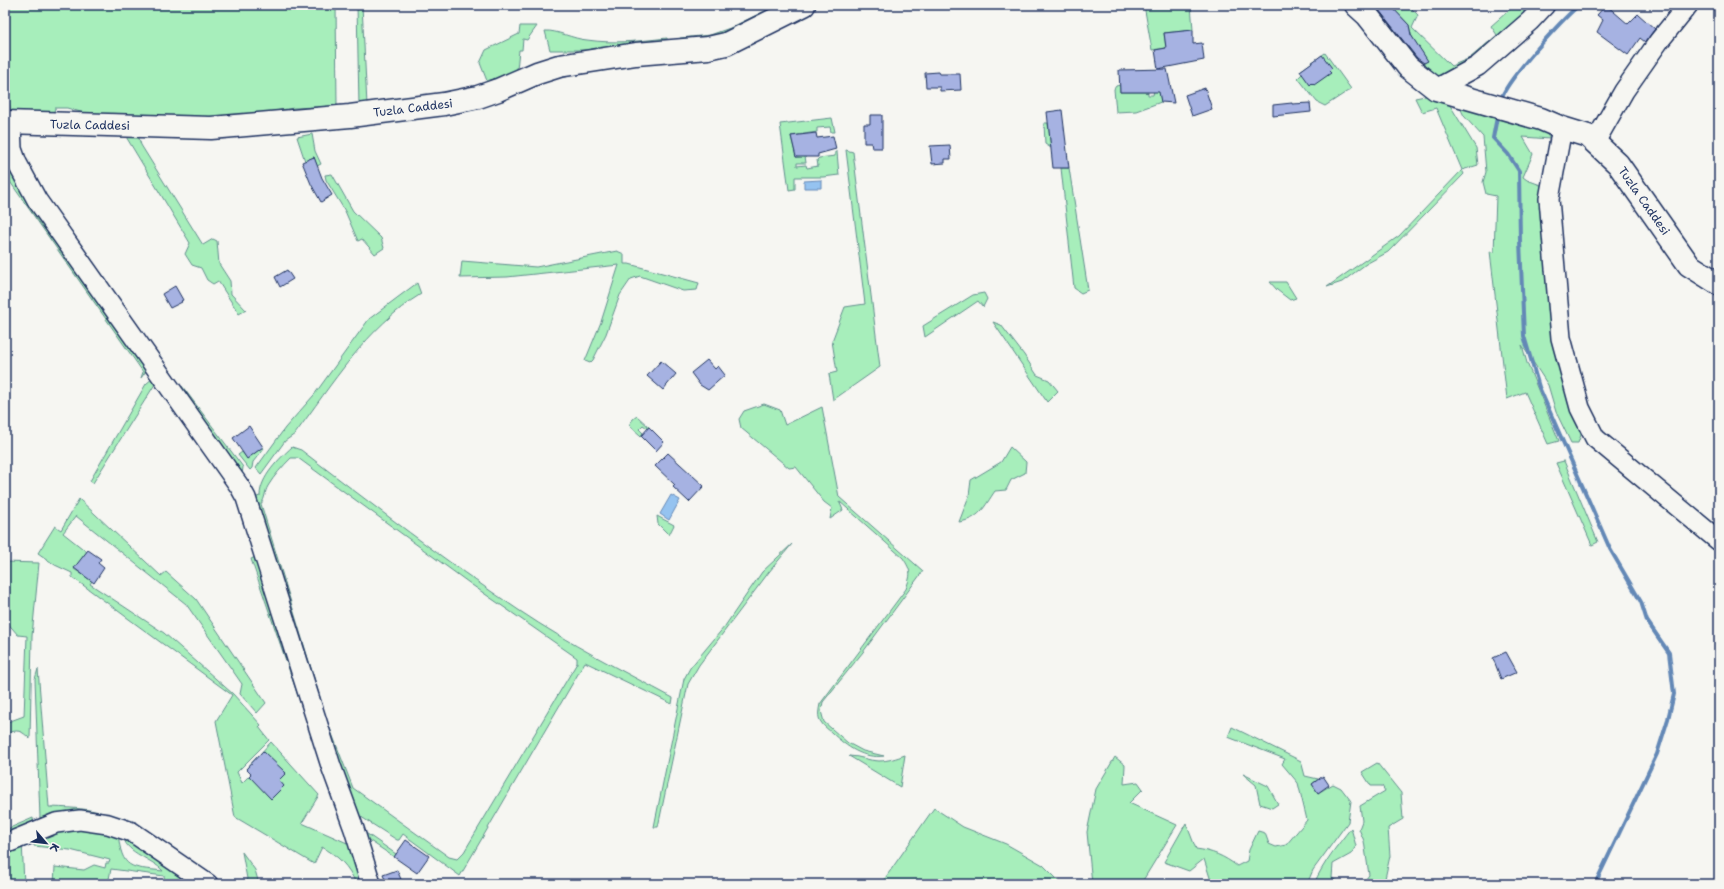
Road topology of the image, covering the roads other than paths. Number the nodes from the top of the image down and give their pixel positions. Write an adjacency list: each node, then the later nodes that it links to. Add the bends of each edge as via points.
1 (804, 5): 6 (main road, Tuzla Caddesi, via 726,44 559,66 478,97 444,104 350,116 211,128)
2 (1356, 5): 5 (main road, via 1367,15 1408,67)
3 (1545, 5): 5 (street, via 1478,66)
4 (1688, 5): 8 (street, via 1624,91)
5 (1436, 89): 7 (main road, Tuzla Caddesi, via 1541,119)
6 (8, 123): 13 (street, via 17,163 37,200 246,498)
7 (1562, 128): 8 (main road, Tuzla Caddesi, via 1588,136); 10 (street, via 1549,199 1561,338 1580,408 1594,438)
8 (1595, 142): 9 (main road, Tuzla Caddesi, via 1618,164 1689,265)
9 (1719, 284)
10 (1719, 541)
11 (5, 844): 12 (street, via 56,823 80,820 108,824 132,832)
12 (208, 884)
13 (370, 884)

